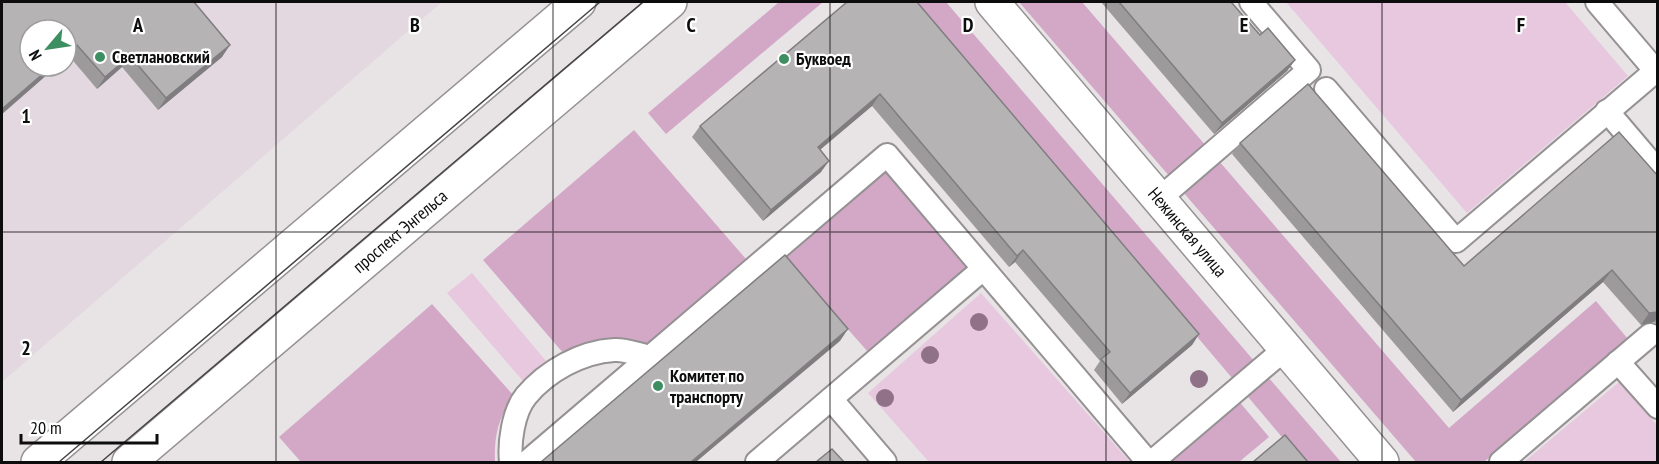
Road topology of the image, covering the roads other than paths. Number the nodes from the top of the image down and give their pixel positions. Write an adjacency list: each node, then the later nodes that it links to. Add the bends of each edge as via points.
1 (579, 2): 18 (main road)
2 (670, 2): 19 (main road, проспект Энгельса)
3 (992, 2): 10 (main road, Нежинская улица)
4 (1251, 2): 10 (lane, via 1309,70)
5 (1597, 2): 6 (lane)
6 (1656, 69): 8 (lane)
7 (1326, 90): 8 (lane, via 1456,241)
8 (1606, 111): 9 (lane)
9 (1658, 171)
10 (1159, 199): 13 (main road, Нежинская улица)
11 (983, 269): 14 (lane, via 886,155); 16 (lane); 24 (lane)
12 (1650, 335): 15 (lane)
13 (1286, 348): 24 (lane); 25 (main road, Нежинская улица)
14 (651, 357): 20 (lane, via 616,350 564,364 525,397 509,447); 21 (lane)
15 (1618, 362): 17 (lane); 26 (lane)
16 (831, 399): 22 (lane); 23 (lane)
17 (1658, 407)
18 (38, 462)
19 (129, 462)
20 (511, 462)
21 (527, 462)
22 (757, 462)
23 (885, 462)
24 (1150, 462)
25 (1382, 462)
26 (1502, 462)

